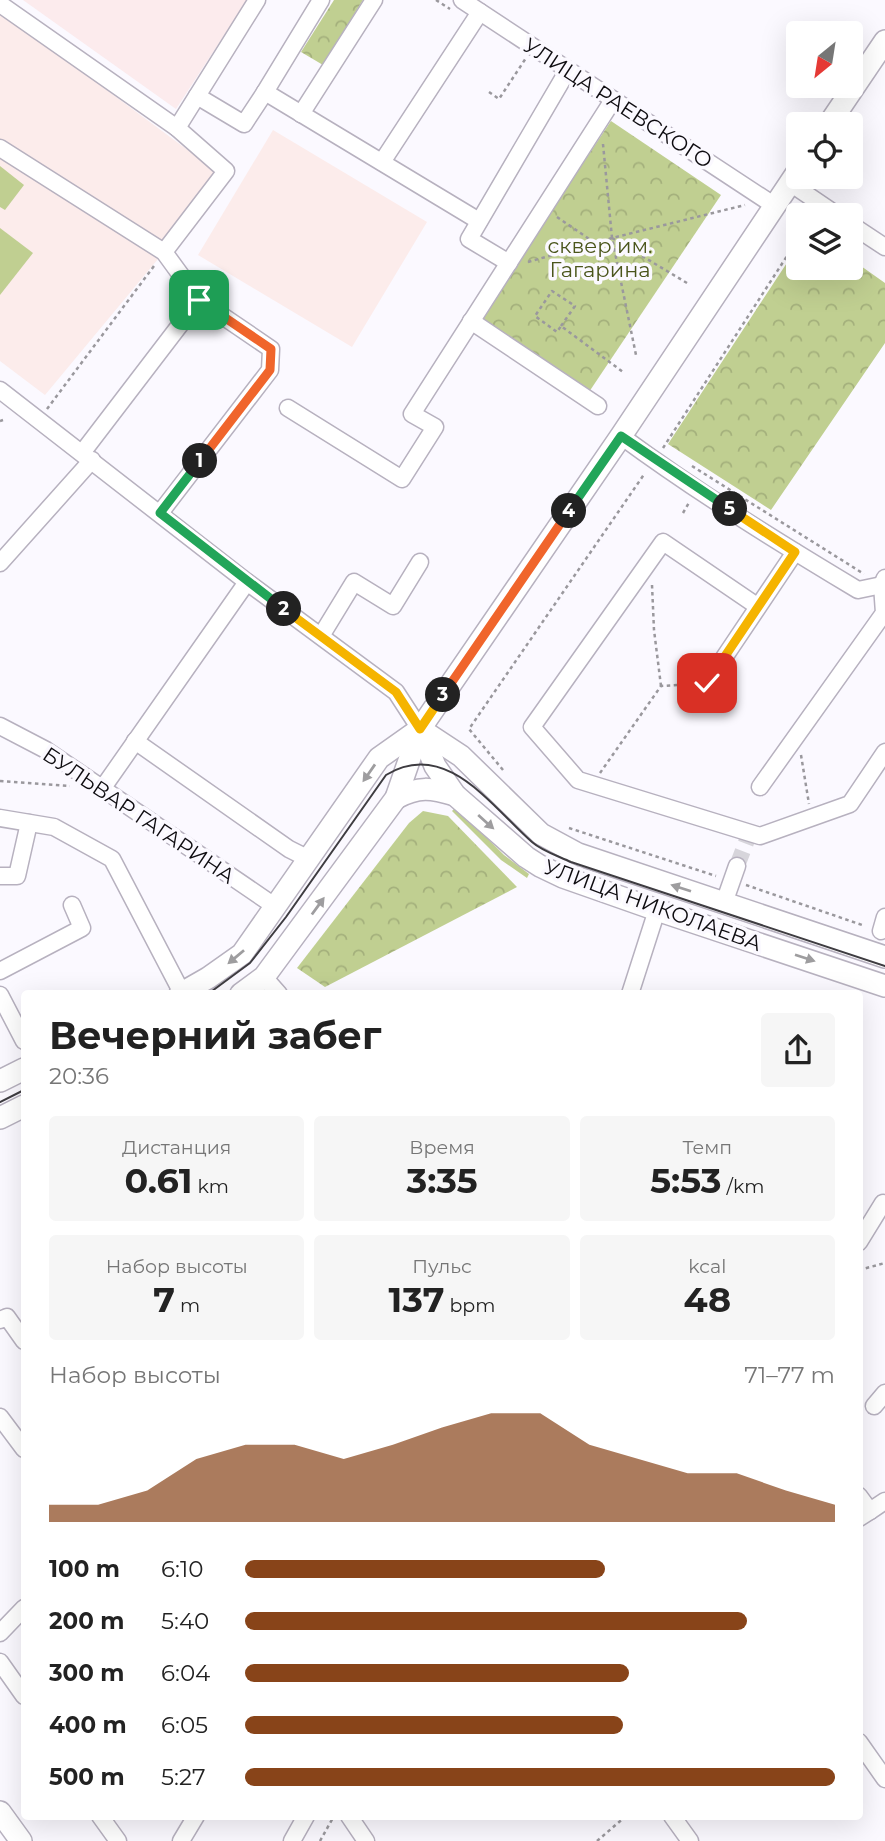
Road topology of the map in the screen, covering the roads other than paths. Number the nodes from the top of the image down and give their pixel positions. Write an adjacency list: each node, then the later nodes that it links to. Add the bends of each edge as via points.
1 (257, 0): 10 (street)
2 (321, 0): 9 (street)
3 (374, 0): 13 (street)
4 (462, 0): 6 (street, УЛИЦА РАЕВСКОГО)
5 (0, 4): 14 (street)
6 (480, 12): 8 (street, УЛИЦА РАЕВСКОГО); 16 (street)
7 (885, 41): 12 (main road)
8 (568, 70): 11 (street, УЛИЦА РАЕВСКОГО); 21 (street)
9 (265, 92): 10 (street, via 244,124); 13 (street)
10 (197, 96): 14 (street)
11 (613, 100): 20 (street, УЛИЦА РАЕВСКОГО); 25 (street)
12 (837, 112)
13 (301, 114): 16 (street)
14 (177, 128): 24 (street, via 226,171)
15 (0, 148): 24 (street)
16 (382, 162): 21 (street)
17 (786, 189): 20 (main road)
18 (808, 189): 19 (street)
19 (823, 203)
20 (775, 206): 31 (main road)
21 (479, 221): 25 (street, via 469,239)
22 (863, 233): 23 (street)
23 (885, 247)
24 (164, 252): 26 (street)
25 (508, 266): 27 (street)
26 (199, 300): 32 (street); 33 (street, via 271,349 270,370)
27 (471, 321): 29 (street); 30 (street, via 412,414 435,427 402,479)
28 (0, 390): 32 (street)
29 (598, 407)
30 (288, 408)
31 (621, 436): 34 (street); 43 (main road)
32 (87, 457): 33 (street); 36 (street)
33 (160, 513): 37 (street)
34 (795, 552): 38 (street, via 858,590); 39 (street)
35 (420, 562): 40 (street, via 393,606 354,582)
36 (0, 563)
37 (247, 582): 40 (street); 44 (street)
38 (883, 582): 46 (street, via 884,613)
39 (757, 606): 41 (street); 45 (street, via 663,542 532,727 578,780 748,836 760,836 850,804)
40 (321, 636): 43 (street, via 396,692)
41 (707, 683)
42 (0, 726): 47 (street, БУЛЬВАР ГАГАРИНА, via 46,750)
43 (420, 729): 48 (main road, УЛИЦА НИКОЛАЕВА, via 435,766); 49 (main road); 52 (main road, one-way to 52, via 379,758); 55 (main road, УЛИЦА НИКОЛАЕВА, one-way to 43, via 578,853 541,834 461,756)
44 (135, 741): 47 (street); 52 (street)
45 (885, 752)
46 (760, 787)
47 (102, 789): 57 (street, БУЛЬВАР ГАГАРИНА)
48 (455, 795): 49 (main road, via 413,789); 58 (main road, УЛИЦА НИКОЛАЕВА, one-way to 58, via 540,866)
49 (396, 798): 61 (main road, one-way to 49)
50 (0, 818): 51 (street)
51 (29, 823): 54 (street, via 17,876); 63 (street, via 54,827 112,859)
52 (309, 859): 57 (main road)
53 (735, 873): 55 (street)
54 (0, 876)
55 (724, 902): 59 (main road, УЛИЦА НИКОЛАЕВА)
56 (72, 905): 60 (street, via 82,928)
57 (276, 907): 64 (main road, one-way to 64, via 242,954)
58 (657, 910): 62 (main road, УЛИЦА НИКОЛАЕВА, one-way to 62); 67 (street)
59 (885, 957)
60 (0, 971)
61 (264, 977): 65 (main road); 66 (street)
62 (885, 986)
63 (179, 990)
64 (186, 990)
65 (246, 990)
66 (275, 990)
67 (631, 990)
68 (0, 995): 69 (street)
69 (21, 1035)
70 (21, 1070): 71 (main road)
71 (0, 1081)
72 (21, 1108): 73 (main road)
73 (0, 1118)
74 (884, 1203): 75 (street)
75 (863, 1236)
76 (0, 1320): 77 (street, via 7,1317)
77 (21, 1337)
78 (885, 1393): 79 (street)
79 (874, 1406)
80 (0, 1418): 81 (street)
81 (21, 1446)
82 (885, 1501): 83 (street)
83 (865, 1515)
84 (21, 1611): 85 (street)
85 (0, 1633)
86 (0, 1662): 87 (street)
87 (18, 1674)
88 (863, 1748): 89 (street)
89 (885, 1779)
90 (0, 1812): 96 (main road)
91 (103, 1820): 97 (street)
92 (194, 1820): 98 (street)
93 (304, 1820): 99 (street)
94 (352, 1820): 100 (street)
95 (675, 1820): 101 (street)
96 (21, 1841)
97 (118, 1841)
98 (181, 1841)
99 (292, 1841)
100 (366, 1841)
101 (690, 1841)

